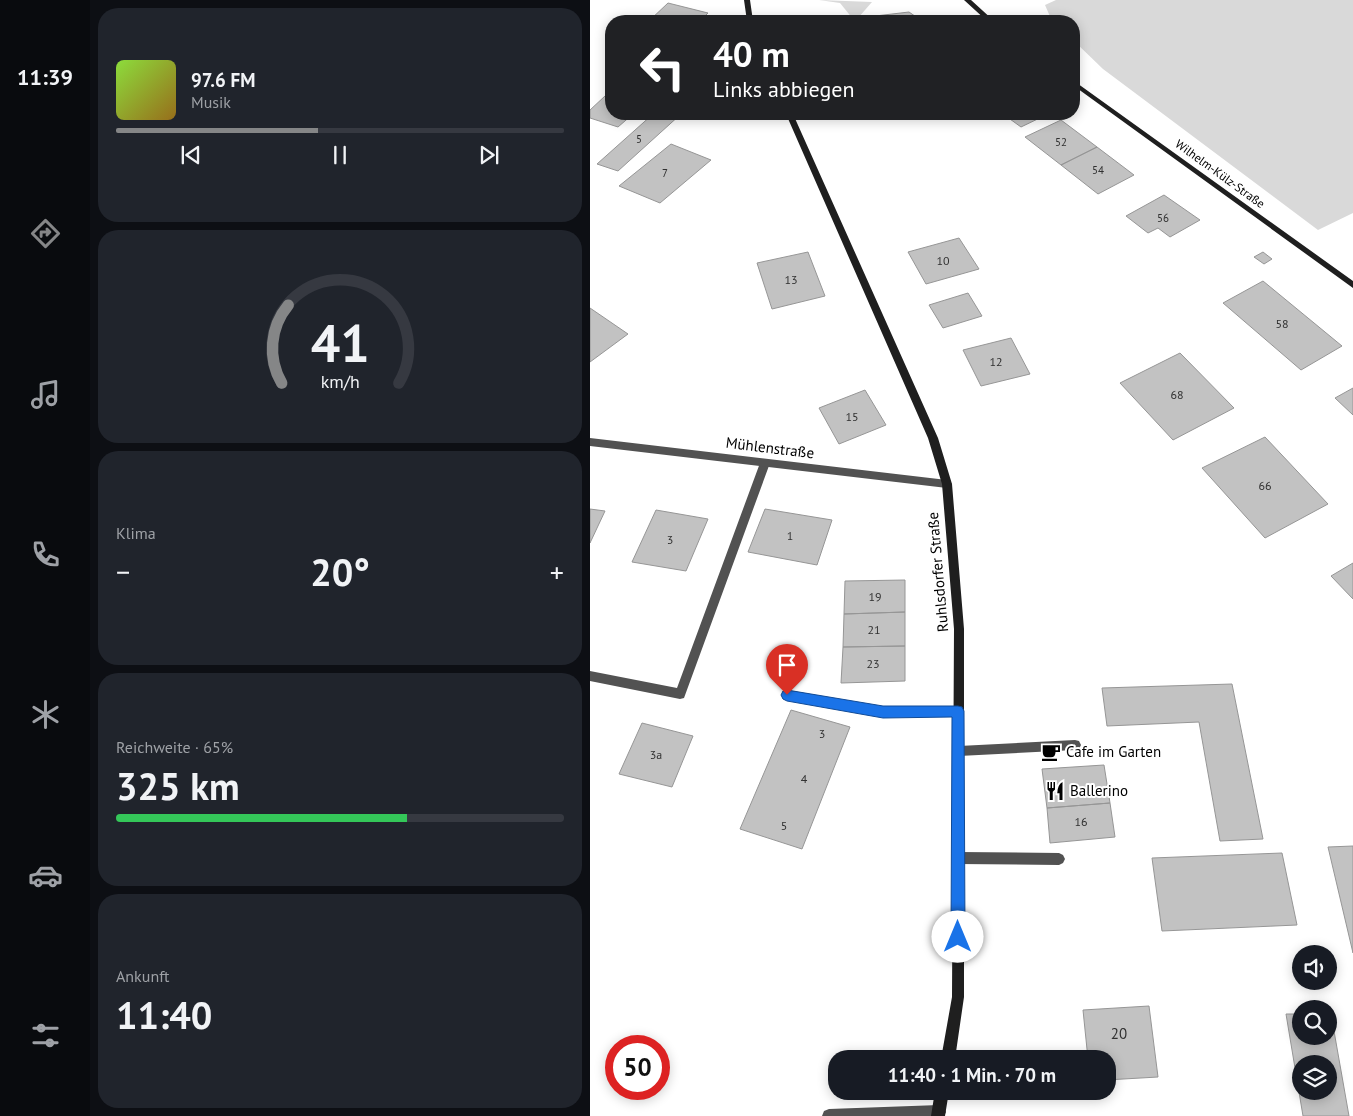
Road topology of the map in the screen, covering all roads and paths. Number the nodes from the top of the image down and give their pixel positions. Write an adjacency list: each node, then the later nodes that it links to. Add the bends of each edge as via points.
1 (747, 0): 3 (main road)
2 (967, 0): 4 (main road)
3 (749, 15)
4 (984, 15)
5 (1080, 87): 7 (main road, Wilhelm-Külz-Straße)
6 (792, 120): 10 (main road, Ruhlsdorfer Straße, via 933,438)
7 (1353, 285)
8 (590, 442): 9 (street, Mühlenstraße)
9 (765, 463): 10 (street, Mühlenstraße); 11 (street, via 680,694)
10 (947, 484): 13 (main road, Ruhlsdorfer Straße, via 959,629)
11 (590, 676)
12 (787, 695): 13 (street, via 883,712)
13 (958, 711): 15 (main road, Ruhlsdorfer Straße)
14 (1075, 745): 15 (street)
15 (959, 751): 16 (main road, Ruhlsdorfer Straße)
16 (958, 858): 17 (street); 18 (main road, Ruhlsdorfer Straße, via 958,997)
17 (1060, 859)
18 (949, 1050)
19 (941, 1100): 20 (main road)
20 (939, 1114): 21 (street)
21 (829, 1116)

